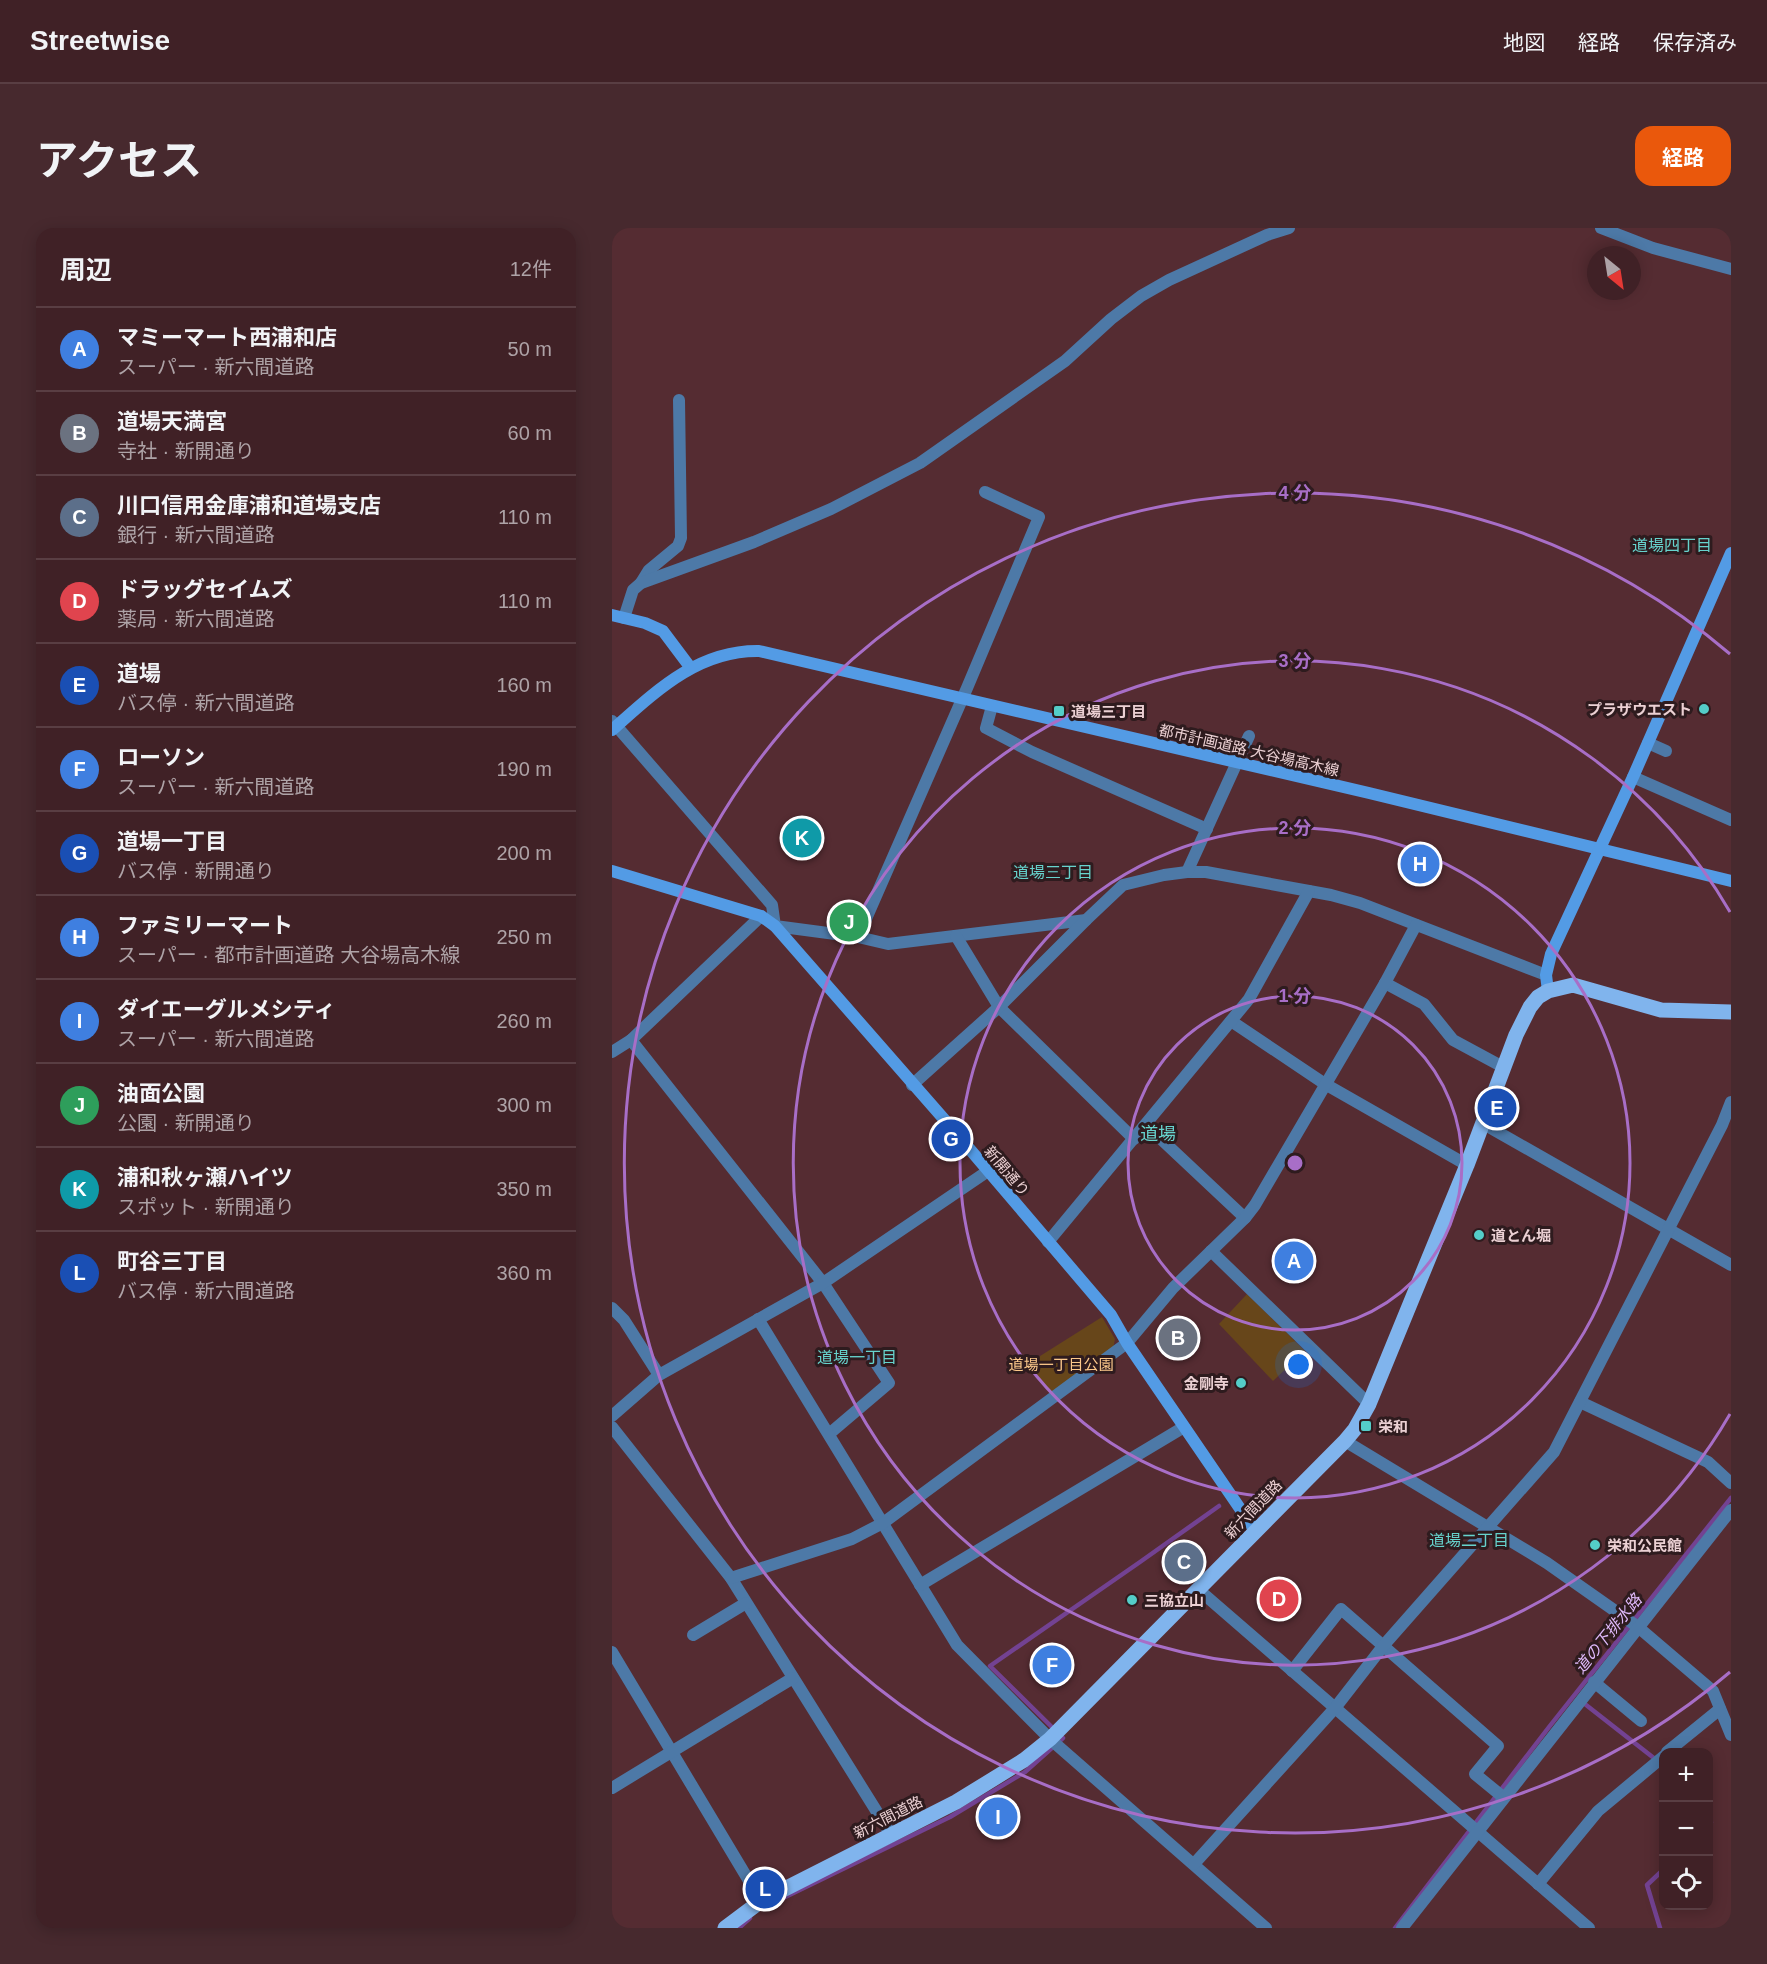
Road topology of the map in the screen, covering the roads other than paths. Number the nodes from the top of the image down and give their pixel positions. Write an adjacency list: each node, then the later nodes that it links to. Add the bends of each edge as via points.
1 (1289, 228): 7 (street, via 1141,296 1065,361 920,463 820,514)
2 (1601, 228): 3 (street, via 1653,248)
3 (1731, 269)
4 (680, 400): 7 (street, via 681,538 678,546 649,570)
5 (985, 492): 10 (street, via 1040,517)
6 (1731, 553): 14 (street)
7 (641, 583): 8 (street)
8 (618, 617): 9 (street, via 663,632)
9 (690, 667): 10 (street, 都市計画道路 大谷場高木線, via 716,656 759,651); 12 (street, 都市計画道路 大谷場高木線)
10 (962, 700): 11 (street, 都市計画道路 大谷場高木線); 30 (street)
11 (992, 706): 16 (street, 都市計画道路 大谷場高木線); 19 (street, via 986,728)
12 (614, 725): 28 (street, via 772,904)
13 (1249, 736): 16 (street)
14 (1648, 743): 15 (street); 17 (street)
15 (1666, 752)
16 (1237, 762): 19 (street); 20 (street, 都市計画道路 大谷場高木線)
17 (1633, 777): 18 (street); 20 (street)
18 (1731, 820)
19 (1206, 829): 22 (street)
20 (1599, 850): 23 (street, 都市計画道路 大谷場高木線); 31 (street, via 1551,954)
21 (612, 871): 25 (street, 新開通り)
22 (1187, 872): 24 (street); 26 (street, via 1124,885)
23 (1731, 880)
24 (1309, 891): 27 (street, via 1360,903); 36 (street, via 1249,999)
25 (761, 916): 28 (street, 新開通り); 37 (street)
26 (1086, 920): 29 (street); 34 (street)
27 (1416, 925): 31 (street); 32 (street)
28 (775, 926): 30 (street); 41 (street, 新開通り)
29 (956, 936): 30 (street, via 888,944); 34 (street)
30 (858, 937)
31 (1546, 975): 33 (street)
32 (1385, 983): 39 (street, via 1424,1004 1453,1040); 40 (street)
33 (1548, 991): 35 (main road, via 1573,986 1661,1010); 39 (main road, 新六間道路, via 1530,1007)
34 (999, 1008): 41 (street); 45 (street)
35 (1731, 1012)
36 (1231, 1021): 40 (street); 44 (street)
37 (631, 1040): 38 (street); 53 (street)
38 (612, 1052)
39 (1503, 1067): 43 (main road, 新六間道路)
40 (1325, 1084): 46 (street); 48 (street)
41 (912, 1085): 47 (street, 新開通り)
42 (1731, 1102): 49 (street)
43 (1482, 1123): 46 (main road, 新六間道路); 49 (street)
44 (1146, 1125): 45 (street); 48 (street)
45 (1134, 1138): 50 (street)
46 (1467, 1165): 59 (main road, 新六間道路)
47 (988, 1171): 50 (street, 新開通り); 53 (street)
48 (1245, 1218): 51 (street)
49 (1669, 1229): 52 (street); 58 (street)
50 (1048, 1242): 56 (street, 新開通り, via 1104,1307)
51 (1211, 1251): 56 (street, via 1173,1288); 59 (street)
52 (1731, 1265)
53 (823, 1283): 55 (street); 63 (street, via 889,1383)
54 (612, 1308): 57 (street)
55 (758, 1319): 57 (street); 63 (street)
56 (1127, 1343): 62 (street, 新開通り); 67 (street)
57 (659, 1375): 60 (street)
58 (1580, 1402): 65 (street, via 1708,1462); 68 (street, via 1554,1452)
59 (1369, 1404): 64 (main road, 新六間道路)
60 (612, 1416)
61 (612, 1426): 70 (street)
62 (1184, 1427): 69 (street, 新開通り); 71 (street)
63 (829, 1434): 67 (street)
64 (1345, 1441): 68 (street); 69 (main road, 新六間道路)
65 (1731, 1483)
66 (1731, 1510): 74 (street)
67 (883, 1523): 70 (street, via 852,1539); 71 (street)
68 (1488, 1528): 74 (street, via 1547,1563); 76 (street)
69 (1256, 1532): 72 (main road, 新六間道路)
70 (731, 1578): 73 (street)
71 (920, 1585): 86 (street, via 957,1644)
72 (1199, 1590): 79 (street); 86 (main road, 新六間道路)
73 (746, 1603): 75 (street); 80 (street)
74 (1638, 1627): 81 (street); 83 (street, via 1713,1691)
75 (693, 1635)
76 (1384, 1645): 79 (street, via 1341,1609); 82 (street); 91 (street, via 1498,1746 1475,1774)
77 (612, 1652): 78 (street)
78 (616, 1666): 88 (street)
79 (1292, 1671): 82 (street)
80 (793, 1678): 88 (street); 93 (street)
81 (1594, 1682): 84 (street); 91 (street)
82 (1335, 1708): 92 (street); 94 (street)
83 (1720, 1709): 85 (street); 87 (street)
84 (1641, 1721)
85 (1731, 1735)
86 (1050, 1739): 93 (main road, 新六間道路, via 993,1780); 94 (street)
87 (1673, 1748)
88 (672, 1752): 90 (street); 96 (street)
89 (1659, 1760): 95 (street, via 1598,1811)
90 (612, 1788)
91 (1503, 1797): 92 (street)
92 (1477, 1832): 95 (street); 99 (street)
93 (892, 1836): 96 (main road, 新六間道路)
94 (1194, 1864): 98 (street)
95 (1538, 1884): 100 (street)
96 (761, 1901): 97 (main road, 新六間道路)
97 (725, 1928)
98 (1266, 1928)
99 (1402, 1928)
100 (1589, 1928)

